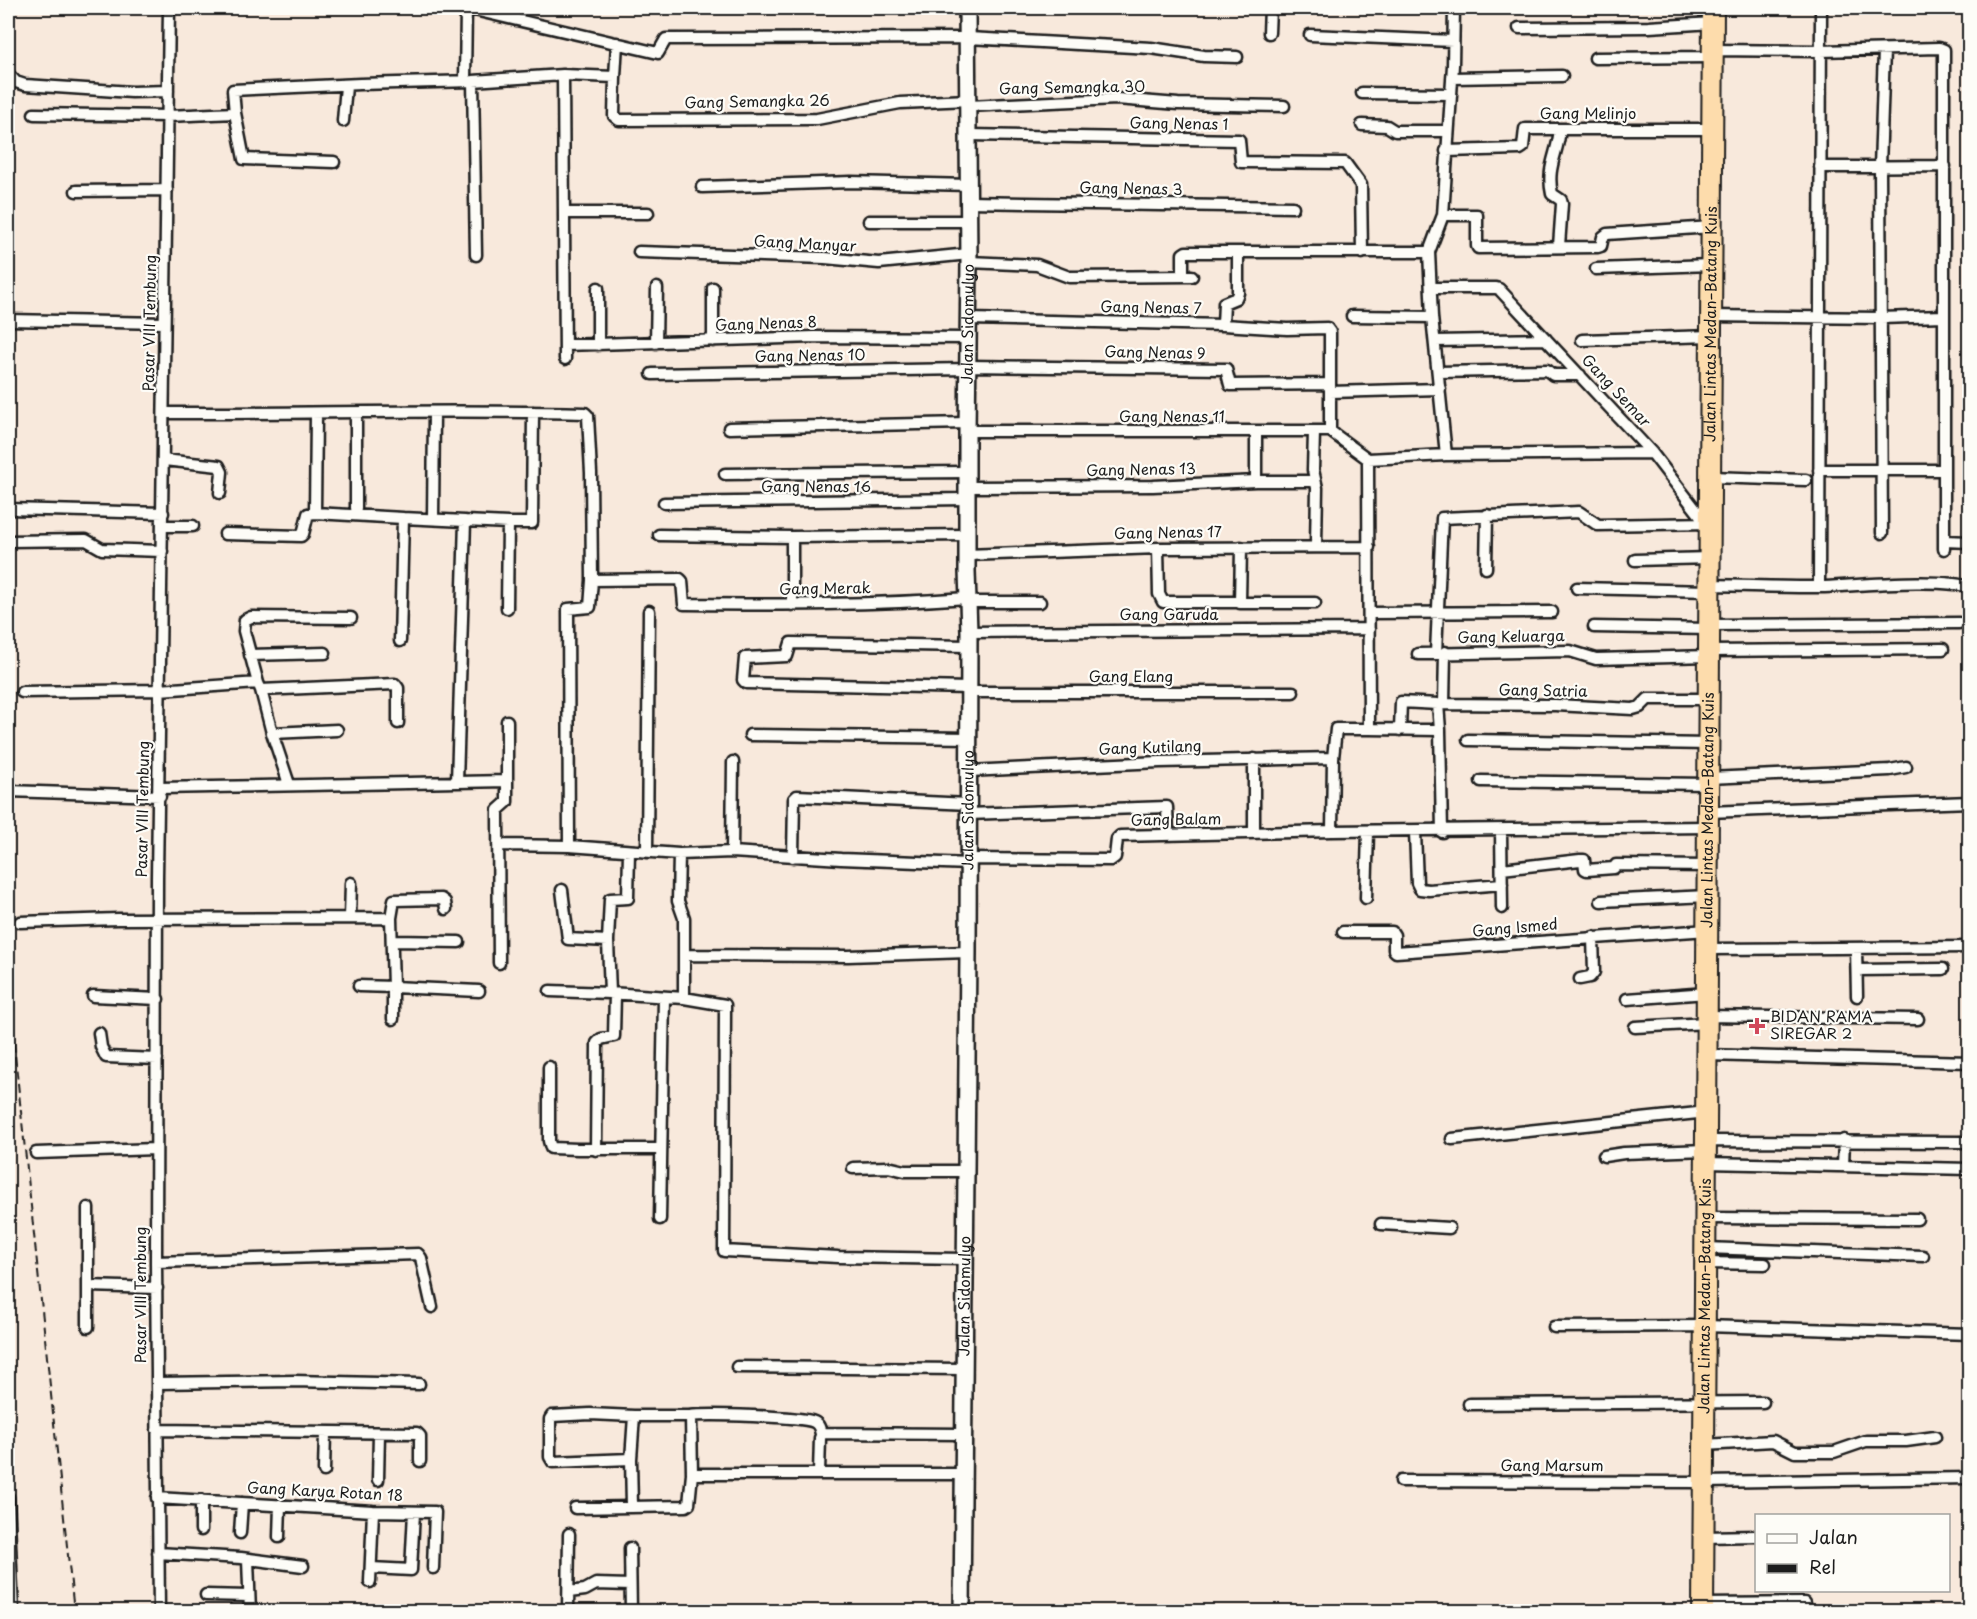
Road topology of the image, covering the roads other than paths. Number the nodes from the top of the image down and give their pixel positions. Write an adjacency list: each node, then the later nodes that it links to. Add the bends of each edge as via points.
1 (169, 8): 27 (street, Pasar VIII Tembung)
2 (466, 8): 7 (street); 25 (street)
3 (967, 8): 12 (street, Jalan Sidomulyo)
4 (1270, 8): 10 (street)
5 (1454, 8): 13 (street)
6 (1821, 8): 16 (street)
7 (498, 11): 14 (street)
8 (1713, 15): 9 (street, via 1649,27); 17 (highway, Jalan Lintas Medan–Batang Kuis)
9 (1519, 28)
10 (1269, 33)
11 (1310, 35): 13 (street)
12 (968, 38): 14 (street, via 664,40 658,53); 18 (street); 30 (street, Jalan Sidomulyo)
13 (1454, 41): 24 (street)
14 (617, 43): 23 (street)
15 (1884, 50): 16 (street); 43 (street, via 1943,50); 45 (street)
16 (1820, 51): 17 (street); 44 (street)
17 (1712, 54): 19 (street); 38 (highway, Jalan Lintas Medan–Batang Kuis)
18 (1238, 57)
19 (1594, 58)
20 (8, 74): 27 (street, via 26,85)
21 (563, 75): 23 (street); 25 (street); 52 (street)
22 (1562, 76): 24 (street)
23 (615, 77): 30 (street, Gang Semangka 26, via 617,119 826,118 900,104)
24 (1452, 78): 29 (street)
25 (469, 81): 26 (street); 63 (street)
26 (346, 86): 32 (street, via 234,90); 35 (street)
27 (168, 91): 34 (street, Pasar VIII Tembung)
28 (1362, 93): 29 (street)
29 (1450, 94): 39 (street)
30 (969, 103): 31 (street, Gang Semangka 30, via 1117,99); 40 (street, Jalan Sidomulyo)
31 (1284, 106)
32 (235, 113): 34 (street); 42 (street, via 243,157 247,160)
33 (34, 114): 34 (street)
34 (168, 116): 48 (street, Pasar VIII Tembung)
35 (343, 121)
36 (1362, 125): 39 (street, via 1387,126 1395,131)
37 (1560, 129): 38 (street, Gang Melinjo); 41 (street, Gang Melinjo, via 1524,129 1523,147 1519,149); 58 (street, via 1550,174 1552,194 1562,204)
38 (1712, 129): 57 (highway, Jalan Lintas Medan–Batang Kuis)
39 (1448, 131): 41 (street)
40 (969, 135): 46 (street, Jalan Sidomulyo); 62 (street, Gang Nenas 1, via 1239,140 1241,162 1345,163 1361,185)
41 (1446, 151): 54 (street)
42 (334, 162)
43 (1945, 166): 45 (street); 73 (street)
44 (1820, 167): 45 (street); 75 (street)
45 (1880, 167): 76 (street)
46 (969, 185): 47 (street, via 851,182); 50 (street, Jalan Sidomulyo)
47 (702, 187)
48 (167, 190): 49 (street); 79 (street, Pasar VIII Tembung)
49 (76, 191)
50 (968, 202): 51 (street, Gang Nenas 3); 56 (street, Jalan Sidomulyo)
51 (1293, 207)
52 (564, 213): 53 (street); 88 (street)
53 (648, 213)
54 (1443, 215): 58 (street, via 1477,215 1478,248); 61 (street)
55 (869, 221): 56 (street)
56 (969, 221): 64 (street, Jalan Sidomulyo)
57 (1712, 227): 58 (street, via 1607,234 1600,246); 65 (highway, Jalan Lintas Medan–Batang Kuis)
58 (1559, 246)
59 (639, 252): 64 (street, Gang Manyar, via 879,263)
60 (1238, 252): 62 (street); 64 (street, Gang Manyar, via 1186,252 1183,254 1188,276 1069,277 1037,265); 80 (street, via 1238,294 1224,303)
61 (1429, 252): 62 (street); 70 (street)
62 (1362, 253)
63 (476, 255)
64 (969, 258): 77 (street, Jalan Sidomulyo)
65 (1711, 264): 66 (street); 72 (highway, Jalan Lintas Medan–Batang Kuis)
66 (1596, 269)
67 (598, 288): 89 (street)
68 (657, 288): 87 (street)
69 (712, 288): 85 (street)
70 (1431, 288): 74 (street); 83 (street, Gang Semar, via 1496,288)
71 (1352, 316): 74 (street)
72 (1711, 316): 75 (street); 81 (highway, Jalan Lintas Medan–Batang Kuis)
73 (1943, 316): 76 (street); 113 (street)
74 (1432, 317): 86 (street)
75 (1820, 317): 76 (street); 112 (street)
76 (1881, 318): 111 (street)
77 (969, 319): 80 (street, Gang Nenas 7); 82 (street, Jalan Sidomulyo)
78 (8, 320): 79 (street)
79 (165, 323): 99 (street, Pasar VIII Tembung)
80 (1223, 325): 95 (street, Gang Nenas 7, via 1327,328)
81 (1711, 336): 84 (street); 118 (highway, Jalan Lintas Medan–Batang Kuis)
82 (968, 338): 85 (street, Gang Nenas 8); 91 (street, Jalan Sidomulyo)
83 (1546, 339): 86 (street); 94 (street, Gang Semar)
84 (1582, 340)
85 (713, 341): 87 (street, Gang Nenas 8)
86 (1435, 341): 92 (street)
87 (656, 343): 89 (street, Gang Nenas 8)
88 (565, 344): 89 (street, Gang Nenas 8); 90 (street)
89 (598, 345)
90 (565, 358)
91 (968, 367): 93 (street, Gang Nenas 10); 95 (street, Gang Nenas 9, via 1226,369 1230,385); 102 (street, Jalan Sidomulyo)
92 (1438, 372): 94 (street, via 1547,370 1552,375); 96 (street)
93 (652, 374)
94 (1580, 375): 107 (street, Gang Semar)
95 (1330, 388): 96 (street); 104 (street)
96 (1440, 389): 108 (street)
97 (435, 412): 98 (street); 100 (street); 128 (street)
98 (533, 412): 131 (street, via 531,523); 150 (street, via 588,416)
99 (164, 413): 101 (street); 110 (street, Pasar VIII Tembung)
100 (356, 413): 101 (street); 122 (street)
101 (316, 414): 125 (street)
102 (967, 427): 103 (street, Gang Nenas 11); 105 (street, Gang Nenas 11); 119 (street, Jalan Sidomulyo)
103 (729, 428)
104 (1330, 431): 106 (street, Gang Nenas 11); 109 (street)
105 (1256, 432): 106 (street, Gang Nenas 11); 116 (street)
106 (1314, 432): 117 (street)
107 (1652, 453): 108 (street); 129 (street, Gang Semar)
108 (1446, 455): 109 (street)
109 (1368, 459): 143 (street)
110 (164, 460): 120 (street, via 219,466); 124 (street, Pasar VIII Tembung)
111 (1881, 468): 112 (street); 113 (street); 134 (street)
112 (1819, 470): 151 (street)
113 (1943, 470): 140 (street, via 1944,545)
114 (725, 474): 119 (street)
115 (1806, 480): 118 (street)
116 (1256, 481): 117 (street, Gang Nenas 13); 119 (street, Gang Nenas 13, via 1153,486)
117 (1315, 481): 141 (street)
118 (1710, 481): 129 (highway, Jalan Lintas Medan–Batang Kuis)
119 (967, 486): 121 (street, Gang Nenas 16); 137 (street, Jalan Sidomulyo)
120 (220, 493)
121 (664, 503)
122 (356, 508)
123 (8, 509): 124 (street)
124 (163, 513): 132 (street, Pasar VIII Tembung)
125 (315, 513): 127 (street); 135 (street, via 308,513 301,536)
126 (1487, 515): 129 (street, via 1579,512 1598,525); 149 (street); 162 (street, via 1441,518)
127 (403, 518): 128 (street); 171 (street)
128 (433, 519): 130 (street)
129 (1708, 520): 147 (highway, Jalan Lintas Medan–Batang Kuis)
130 (465, 521): 131 (street); 205 (street)
131 (508, 523): 160 (street)
132 (162, 526): 133 (street); 145 (street, Pasar VIII Tembung)
133 (193, 526)
134 (1882, 533)
135 (225, 534)
136 (659, 535): 138 (street)
137 (968, 536): 138 (street); 146 (street, Jalan Sidomulyo)
138 (792, 537): 159 (street)
139 (8, 541): 145 (street, via 86,540 102,549)
140 (1970, 542)
141 (1316, 546): 142 (street, Gang Nenas 17); 143 (street, Gang Nenas 17)
142 (1241, 547): 144 (street, Gang Nenas 17); 157 (street)
143 (1369, 547): 164 (street)
144 (1158, 548): 146 (street, Gang Nenas 17); 157 (street, via 1159,594 1163,602)
145 (162, 551): 180 (street, Pasar VIII Tembung)
146 (967, 555): 155 (street, Jalan Sidomulyo)
147 (1710, 558): 148 (street); 153 (highway, Jalan Lintas Medan–Batang Kuis)
148 (1635, 560)
149 (1486, 568)
150 (592, 580): 159 (street, Gang Merak, via 680,579 684,604); 220 (street, via 590,607 568,609)
151 (1820, 586): 153 (street); 154 (street, via 1959,584)
152 (1577, 588): 153 (street)
153 (1710, 588): 168 (highway, Jalan Lintas Medan–Batang Kuis)
154 (1970, 588)
155 (967, 600): 156 (street, Gang Merak); 159 (street, Gang Merak); 170 (street, Jalan Sidomulyo)
156 (1041, 602)
157 (1239, 602): 158 (street)
158 (1315, 603)
159 (792, 605)
160 (507, 608)
161 (649, 611): 222 (street)
162 (1437, 612): 163 (street); 164 (street); 174 (street)
163 (1552, 612)
164 (1369, 613): 169 (street)
165 (351, 618): 177 (street, via 251,617 245,620 244,631)
166 (1959, 623): 168 (street)
167 (1594, 627): 168 (street)
168 (1710, 627): 175 (highway, Jalan Lintas Medan–Batang Kuis)
169 (1369, 629): 170 (street, Gang Garuda); 188 (street)
170 (969, 639): 178 (street, Gang Garuda, via 791,643 787,656 745,658); 181 (street, Jalan Sidomulyo)
171 (400, 641)
172 (1943, 649): 175 (street, Gang Keluarga)
173 (325, 653): 177 (street)
174 (1441, 653): 175 (street, Gang Keluarga, via 1570,651 1596,659); 176 (street, Gang Keluarga); 185 (street)
175 (1710, 653): 184 (highway, Jalan Lintas Medan–Batang Kuis)
176 (1418, 654)
177 (250, 655): 179 (street)
178 (744, 682): 181 (street, Gang Elang)
179 (260, 686): 180 (street); 187 (street, via 395,684); 192 (street)
180 (159, 690): 182 (street); 208 (street, Pasar VIII Tembung)
181 (969, 690): 183 (street, Gang Elang); 194 (street, Jalan Sidomulyo)
182 (22, 692)
183 (1293, 692)
184 (1709, 699): 185 (street, Gang Satria, via 1647,699 1640,708 1633,709); 196 (highway, Jalan Lintas Medan–Batang Kuis)
185 (1441, 704): 190 (street, Gang Satria, via 1401,702); 191 (street)
186 (507, 722): 202 (street)
187 (398, 723)
188 (1369, 729): 190 (street); 197 (street, via 1336,729)
189 (337, 730): 192 (street)
190 (1400, 730): 191 (street)
191 (1440, 730): 216 (street)
192 (272, 733): 206 (street)
193 (750, 735): 194 (street)
194 (969, 738): 201 (street, Jalan Sidomulyo)
195 (1468, 740): 196 (street)
196 (1709, 744): 204 (highway, Jalan Lintas Medan–Batang Kuis)
197 (1333, 758): 198 (street, Gang Kutilang); 212 (street)
198 (1254, 759): 201 (street, Gang Kutilang); 217 (street)
199 (733, 762): 223 (street)
200 (1906, 767): 204 (street)
201 (969, 771): 210 (street, Jalan Sidomulyo)
202 (507, 781): 205 (street); 219 (street, via 507,802 498,810)
203 (1481, 781): 204 (street)
204 (1708, 781): 211 (highway, Jalan Lintas Medan–Batang Kuis)
205 (457, 782): 206 (street)
206 (289, 784): 208 (street)
207 (8, 791): 208 (street)
208 (160, 792): 237 (street, Pasar VIII Tembung)
209 (1970, 802): 211 (street, Gang Balam)
210 (968, 809): 218 (street, via 1167,807); 225 (street, via 797,796); 226 (street, Jalan Sidomulyo)
211 (1708, 820): 213 (street, Gang Balam); 227 (highway, Jalan Lintas Medan–Batang Kuis)
212 (1332, 831): 214 (street, Gang Balam); 217 (street, Gang Balam)
213 (1501, 831): 216 (street, Gang Balam); 228 (street)
214 (1368, 832): 215 (street, Gang Balam); 233 (street)
215 (1415, 832): 216 (street, Gang Balam); 230 (street, via 1420,889)
216 (1442, 832)
217 (1254, 833): 218 (street, Gang Balam)
218 (1168, 835): 226 (street, Gang Balam, via 1117,837 1115,857 1111,860)
219 (498, 845): 220 (street); 251 (street)
220 (569, 846): 221 (street)
221 (628, 850): 222 (street); 245 (street, via 628,898 610,899)
222 (647, 852): 224 (street)
223 (732, 852): 224 (street); 225 (street)
224 (679, 854): 250 (street, via 678,901 684,918)
225 (793, 856): 226 (street)
226 (969, 862): 249 (street, Jalan Sidomulyo)
227 (1708, 866): 228 (street, via 1616,865 1608,870 1587,870 1584,860 1580,860); 232 (highway, Jalan Lintas Medan–Batang Kuis)
228 (1502, 869): 230 (street)
229 (351, 883): 238 (street)
230 (1502, 884): 235 (street)
231 (562, 890): 245 (street, via 568,939)
232 (1708, 896): 234 (street); 243 (highway, Jalan Lintas Medan–Batang Kuis)
233 (1366, 898)
234 (1601, 901)
235 (1502, 908)
236 (446, 909): 239 (street, via 446,902 441,899 396,899)
237 (157, 918): 238 (street); 240 (street); 265 (street, Pasar VIII Tembung)
238 (350, 918): 239 (street)
239 (391, 918): 244 (street)
240 (20, 922)
241 (1343, 933): 242 (street, Gang Ismed, via 1392,932 1396,952)
242 (1593, 937): 243 (street, Gang Ismed); 254 (street, via 1594,972)
243 (1708, 940): 248 (street, Gang Ismed); 259 (highway, Jalan Lintas Medan–Batang Kuis)
244 (392, 941): 246 (street); 256 (street)
245 (608, 941): 260 (street)
246 (459, 942)
247 (1970, 947): 248 (street, Gang Ismed)
248 (1856, 948): 253 (street)
249 (968, 952): 250 (street); 289 (street, Jalan Sidomulyo)
250 (684, 956): 264 (street)
251 (499, 963)
252 (1943, 969): 253 (street)
253 (1857, 970): 262 (street)
254 (1580, 980)
255 (359, 986): 256 (street)
256 (393, 987): 257 (street); 267 (street)
257 (479, 991)
258 (550, 991): 260 (street)
259 (1707, 993): 266 (street); 269 (highway, Jalan Lintas Medan–Batang Kuis)
260 (613, 994): 263 (street); 282 (street, via 614,1036 597,1043)
261 (93, 996): 265 (street)
262 (1857, 996)
263 (664, 998): 264 (street); 281 (street)
264 (684, 998): 298 (street, via 726,1006 724,1251)
265 (158, 999): 273 (street, Pasar VIII Tembung)
266 (1627, 999)
267 (393, 1019)
268 (1918, 1019): 269 (street)
269 (1707, 1020): 270 (street); 272 (highway, Jalan Lintas Medan–Batang Kuis)
270 (1635, 1027)
271 (99, 1033): 273 (street, via 106,1057)
272 (1707, 1055): 274 (street); 276 (highway, Jalan Lintas Medan–Batang Kuis)
273 (157, 1059): 280 (street, Pasar VIII Tembung)
274 (1970, 1062)
275 (549, 1067): 282 (street, via 550,1146)
276 (1707, 1112): 277 (street); 283 (highway, Jalan Lintas Medan–Batang Kuis)
277 (1452, 1139)
278 (1844, 1140): 279 (street); 283 (street); 286 (street)
279 (1970, 1145)
280 (156, 1149): 284 (street); 299 (street, Pasar VIII Tembung)
281 (660, 1149): 282 (street); 292 (street)
282 (596, 1150)
283 (1706, 1151): 285 (street); 286 (street); 291 (highway, Jalan Lintas Medan–Batang Kuis)
284 (36, 1153)
285 (1604, 1156)
286 (1843, 1166): 288 (street)
287 (853, 1168): 289 (street)
288 (1970, 1169)
289 (965, 1172): 298 (street, Jalan Sidomulyo)
290 (88, 1208): 301 (street)
291 (1706, 1218): 293 (street); 296 (highway, Jalan Lintas Medan–Batang Kuis)
292 (660, 1219)
293 (1917, 1219)
294 (1381, 1224): 295 (street)
295 (1449, 1228)
296 (1706, 1256): 297 (street); 300 (street); 304 (highway, Jalan Lintas Medan–Batang Kuis)
297 (1923, 1256)
298 (964, 1259): 309 (street, Jalan Sidomulyo)
299 (156, 1262): 302 (street, Pasar VIII Tembung); 303 (street, via 418,1254)
300 (1765, 1264)
301 (88, 1286): 302 (street); 305 (street)
302 (157, 1288): 310 (street, Pasar VIII Tembung)
303 (432, 1307)
304 (1706, 1326): 306 (street); 307 (street); 312 (highway, Jalan Lintas Medan–Batang Kuis)
305 (88, 1327)
306 (1554, 1327)
307 (1970, 1334)
308 (737, 1367): 309 (street)
309 (964, 1369): 321 (street, Jalan Sidomulyo)
310 (157, 1383): 311 (street); 317 (street, Pasar VIII Tembung)
311 (419, 1384)
312 (1705, 1402): 313 (street); 314 (street); 323 (highway, Jalan Lintas Medan–Batang Kuis)
313 (1763, 1402)
314 (1469, 1404)
315 (634, 1416): 316 (street); 324 (street); 324 (street, via 590,1414 550,1419 549,1455 553,1462)
316 (690, 1416): 320 (street, via 799,1419 814,1422); 328 (street)
317 (157, 1430): 318 (street); 335 (street, Pasar VIII Tembung)
318 (325, 1433): 319 (street); 326 (street)
319 (379, 1433): 325 (street, via 418,1434); 331 (street)
320 (821, 1434): 321 (street); 327 (street)
321 (963, 1434): 329 (street, Jalan Sidomulyo)
322 (1935, 1437): 323 (street, via 1866,1441 1834,1452 1795,1452 1773,1441)
323 (1704, 1445): 333 (highway, Jalan Lintas Medan–Batang Kuis)
324 (631, 1459): 339 (street)
325 (420, 1461)
326 (324, 1471)
327 (819, 1473): 328 (street); 329 (street)
328 (692, 1474): 339 (street, via 686,1506)
329 (963, 1474): 368 (street, Jalan Sidomulyo)
330 (1970, 1478): 333 (street, Gang Marsum)
331 (378, 1480)
332 (1401, 1481): 333 (street, Gang Marsum)
333 (1703, 1482): 348 (highway, Jalan Lintas Medan–Batang Kuis)
334 (8, 1497): 355 (street)
335 (157, 1498): 336 (street, Gang Karya Rotan 18); 350 (street, Pasar VIII Tembung)
336 (201, 1500): 337 (street, Gang Karya Rotan 18); 343 (street)
337 (242, 1503): 338 (street, Gang Karya Rotan 18); 344 (street)
338 (280, 1505): 341 (street, Gang Karya Rotan 18); 347 (street)
339 (632, 1506): 340 (street)
340 (575, 1508)
341 (373, 1511): 342 (street, Gang Karya Rotan 18); 353 (street)
342 (414, 1512): 353 (street, via 411,1570); 354 (street, Gang Karya Rotan 18, via 435,1512)
343 (201, 1530)
344 (240, 1533)
345 (569, 1534): 358 (street)
346 (1755, 1536): 348 (street)
347 (279, 1537)
348 (1703, 1537): 362 (highway, Jalan Lintas Medan–Batang Kuis)
349 (630, 1548): 357 (street)
350 (158, 1552): 351 (street); 364 (street, Pasar VIII Tembung)
351 (248, 1560): 352 (street); 360 (street)
352 (303, 1566)
353 (371, 1568): 356 (street)
354 (433, 1568)
355 (9, 1571): 363 (street)
356 (370, 1582)
357 (630, 1585): 358 (street, via 596,1584); 367 (street)
358 (569, 1592): 366 (street)
359 (206, 1595): 360 (street)
360 (249, 1596): 365 (street)
361 (1804, 1603): 362 (street)
362 (1703, 1608)
363 (14, 1611)
364 (159, 1611)
365 (250, 1611)
366 (568, 1611)
367 (631, 1611)
368 (962, 1611)

